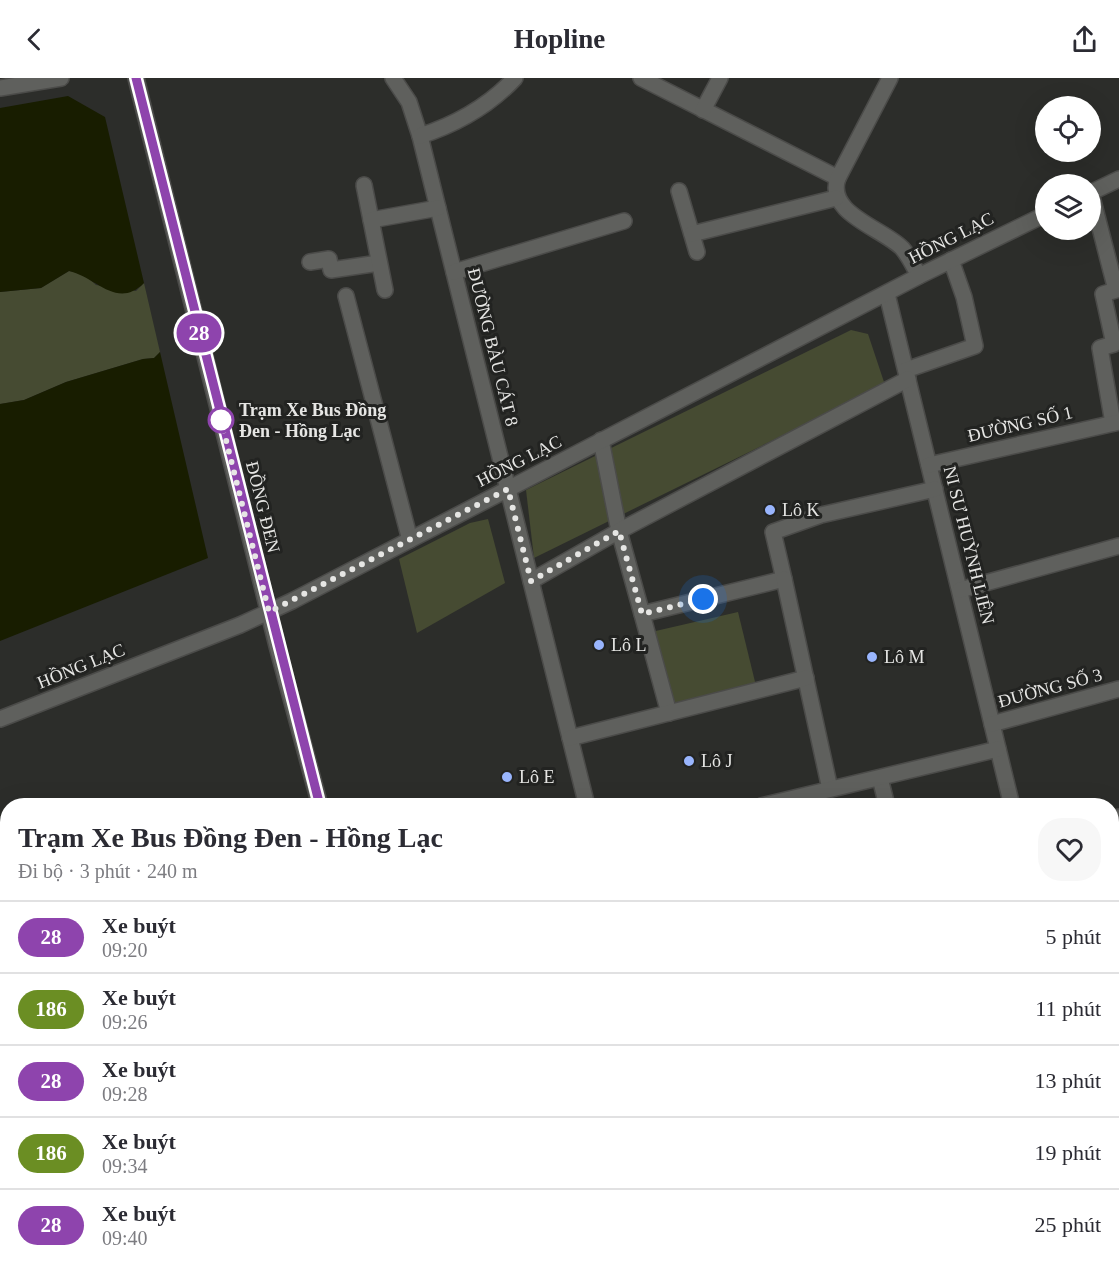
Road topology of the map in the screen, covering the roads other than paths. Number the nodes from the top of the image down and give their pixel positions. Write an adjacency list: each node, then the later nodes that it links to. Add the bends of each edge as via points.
1 (61, 78): 8 (street)
2 (136, 78): 44 (street, ĐỒNG ĐEN)
3 (393, 78): 10 (street, ĐƯỜNG BÀU CÁT 8, via 409,102)
4 (515, 78): 10 (street, via 493,100 466,118)
5 (641, 78): 9 (street)
6 (720, 78): 9 (street)
7 (890, 78): 11 (street)
8 (0, 88)
9 (703, 110): 11 (street)
10 (420, 136): 17 (street, ĐƯỜNG BÀU CÁT 8)
11 (838, 178): 16 (street)
12 (1119, 179): 14 (street)
13 (364, 185): 19 (street)
14 (1101, 188)
15 (680, 191): 21 (street)
16 (836, 198): 21 (street); 28 (street, via 842,207 903,249)
17 (438, 208): 19 (street); 27 (street, ĐƯỜNG BÀU CÁT 8)
18 (1035, 219): 24 (street, HỒNG LẠC)
19 (371, 220): 26 (street)
20 (624, 220): 27 (street)
21 (692, 234): 23 (street)
22 (1101, 234): 33 (street, via 1116,290 1103,294 1114,345 1100,348)
23 (697, 252)
24 (951, 260): 28 (street, HỒNG LẠC); 32 (street, via 975,346)
25 (310, 262): 26 (street, via 329,259 331,270)
26 (379, 263): 29 (street)
27 (454, 273): 36 (street, ĐƯỜNG BÀU CÁT 8)
28 (919, 276): 30 (street, HỒNG LẠC)
29 (385, 290)
30 (887, 294): 32 (street, NI SƯ HUỲNH LIÊN); 34 (street, HỒNG LẠC)
31 (346, 296): 39 (street)
32 (907, 375): 35 (street, NI SƯ HUỲNH LIÊN); 38 (street)
33 (1116, 422): 35 (street, ĐƯỜNG SỐ 1)
34 (601, 440): 36 (street, HỒNG LẠC); 38 (street)
35 (929, 465): 37 (street, NI SƯ HUỲNH LIÊN)
36 (508, 489): 39 (street, HỒNG LẠC); 42 (street, ĐƯỜNG BÀU CÁT 8)
37 (935, 489): 41 (street, via 821,515 773,532); 43 (street, NI SƯ HUỲNH LIÊN)
38 (619, 531): 42 (street); 45 (street)
39 (410, 540): 44 (street, HỒNG LẠC)
40 (1119, 546): 43 (street)
41 (784, 579): 45 (street); 46 (street)
42 (531, 581): 51 (street, ĐƯỜNG BÀU CÁT 8)
43 (960, 590): 50 (street, NI SƯ HUỲNH LIÊN)
44 (269, 612): 49 (street, HỒNG LẠC); 55 (street, ĐỒNG ĐEN)
45 (642, 614): 48 (street)
46 (806, 678): 48 (street); 54 (street)
47 (1119, 689): 50 (street, ĐƯỜNG SỐ 3)
48 (669, 713): 51 (street)
49 (0, 720)
50 (992, 724): 52 (street, NI SƯ HUỲNH LIÊN)
51 (570, 738): 56 (street, ĐƯỜNG BÀU CÁT 8)
52 (998, 749): 53 (street); 59 (street, NI SƯ HUỲNH LIÊN)
53 (880, 778): 54 (street); 58 (street)
54 (831, 789): 57 (street)
55 (318, 798)
56 (585, 798)
57 (794, 798)
58 (885, 798)
59 (1010, 798)

